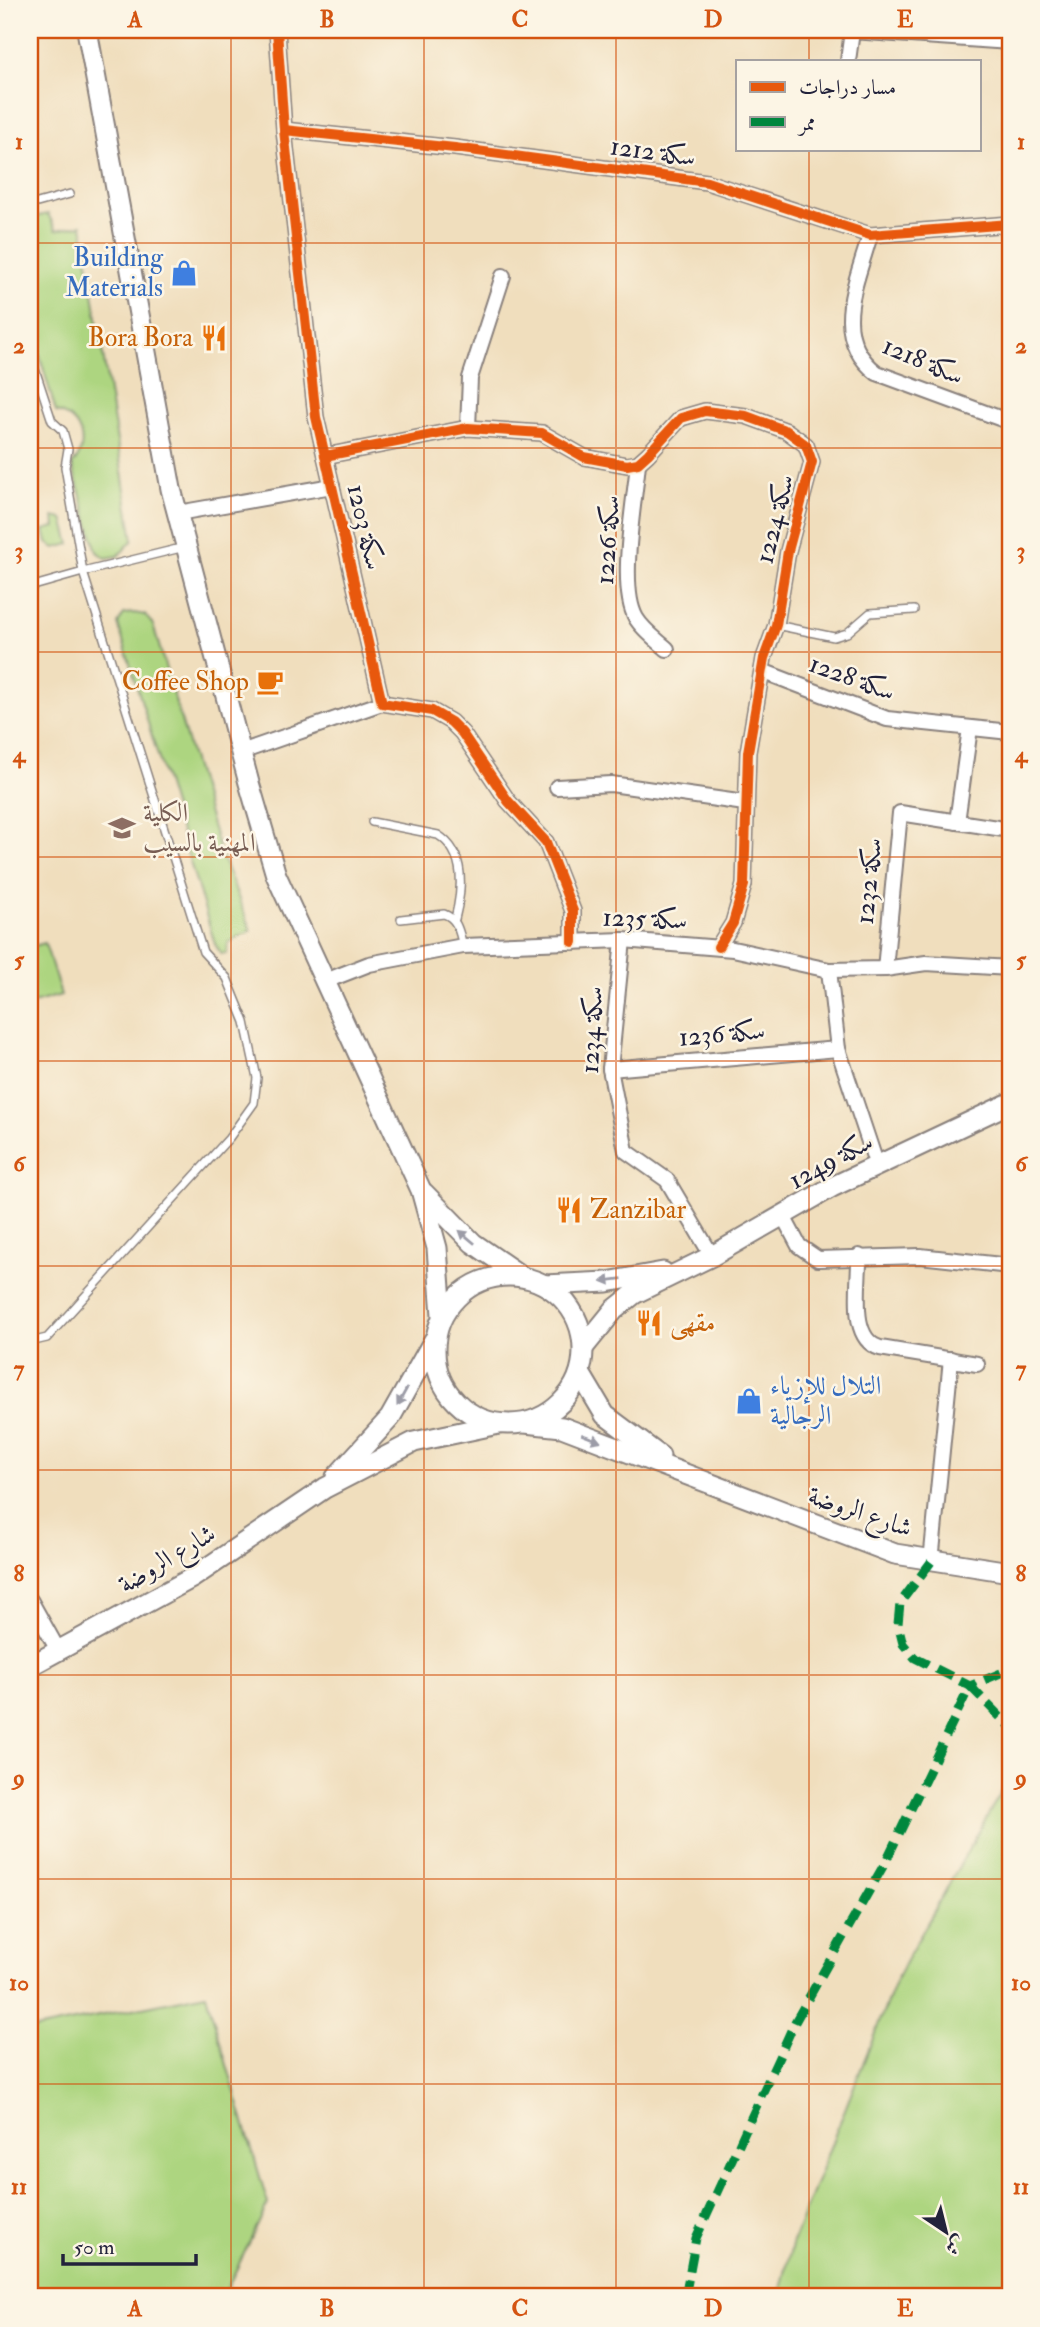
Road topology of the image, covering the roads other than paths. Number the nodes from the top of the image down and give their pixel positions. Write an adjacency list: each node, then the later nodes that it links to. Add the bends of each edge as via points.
1 (87, 30): 18 (main road)
2 (277, 30): 6 (street, سكة 1203)
3 (881, 32): 4 (street); 5 (street, via 852,31)
4 (1010, 42)
5 (848, 60)
6 (284, 130): 10 (street, سكة 1212, via 707,182); 15 (street, سكة 1203, via 316,417)
7 (70, 194): 8 (lane)
8 (30, 205)
9 (1010, 224): 10 (street, سكة 1212)
10 (870, 234): 13 (street, سكة 1218, via 849,314 849,331 862,361 877,373)
11 (503, 276): 14 (street, via 470,378)
12 (30, 354): 20 (lane, via 52,421 63,431 68,449 65,467)
13 (1010, 422)
14 (468, 428): 15 (street); 16 (street, via 542,433 584,457)
15 (325, 456): 17 (street, سكة 1203)
16 (638, 463): 23 (street, سكة 1224, via 681,418 705,411 746,416 787,431 806,445 812,462 788,551); 24 (street, سكة 1226, via 629,601 637,620)
17 (332, 486): 18 (street); 26 (street, سكة 1203)
18 (178, 513): 19 (main road)
19 (188, 546): 20 (lane); 29 (main road)
20 (83, 572): 21 (lane); 59 (lane, via 203,952 231,989 245,1022 257,1078 254,1103 229,1138 47,1338)
21 (30, 587)
22 (914, 610): 23 (lane, via 870,613 847,633 834,637)
23 (776, 625): 25 (street, سكة 1224)
24 (667, 649)
25 (762, 671): 27 (street, سكة 1228, via 887,719); 31 (street, سكة 1224, via 748,752)
26 (382, 702): 29 (street); 38 (street, via 432,711 462,733 508,801 546,842 573,911)
27 (970, 728): 28 (street, سكة 1228); 33 (street)
28 (1010, 732)
29 (241, 752): 44 (main road, via 276,875)
30 (557, 787): 31 (street, via 611,784)
31 (745, 803): 40 (street, سكة 1224, via 744,885 733,923)
32 (372, 822): 36 (lane, via 445,839 461,873 462,893)
33 (957, 822): 34 (street, سكة 1232); 42 (street, سكة 1232, via 900,813)
34 (1010, 830)
35 (401, 919): 36 (lane, via 444,914)
36 (455, 919): 39 (lane)
37 (624, 940): 38 (street, سكة 1235); 40 (street, سكة 1235); 46 (street, سكة 1234)
38 (573, 942): 39 (street, سكة 1235)
39 (463, 946): 44 (street, سكة 1235, via 369,964)
40 (718, 947): 43 (street, سكة 1235)
41 (1010, 968): 42 (street, سكة 1235, via 926,963)
42 (885, 969): 43 (street, سكة 1235)
43 (829, 971): 45 (street)
44 (323, 982): 49 (main road)
45 (838, 1049): 46 (street, سكة 1236); 48 (street)
46 (610, 1069): 51 (street, سكة 1234, via 626,1151 667,1180)
47 (1010, 1103): 48 (main road, سكة 1249)
48 (877, 1166): 50 (main road, سكة 1249)
49 (421, 1190): 55 (main road, one-way to 49, via 473,1243); 57 (main road, via 437,1248)
50 (783, 1216): 51 (main road, سكة 1249); 52 (street, via 799,1246 810,1256 826,1260)
51 (712, 1256): 54 (main road, سكة 1249)
52 (859, 1256): 53 (street, via 920,1256); 61 (street, via 860,1329 867,1342)
53 (1010, 1266)
54 (678, 1270): 56 (main road, سكة 1249, one-way to 56, via 607,1282); 60 (main road, سكة 1249, via 614,1310)
55 (521, 1276): 56 (main road); 57 (main road, via 475,1283)
56 (545, 1284): 60 (main road, via 572,1311)
57 (442, 1315): 58 (main road)
58 (435, 1338): 65 (main road, via 434,1361 454,1402 475,1417); 67 (main road, شارع الروضة, one-way to 67, via 390,1418)
59 (30, 1342)
60 (583, 1347): 63 (main road)
61 (951, 1359): 62 (street); 68 (street)
62 (977, 1364)
63 (580, 1373): 64 (main road, via 568,1395 549,1413); 66 (main road, شارع الروضة, via 605,1415 640,1444)
64 (525, 1423): 65 (main road); 66 (main road, شارع الروضة, one-way to 66, via 562,1427)
65 (499, 1424): 67 (main road, شارع الروضة, via 414,1442)
66 (699, 1480): 68 (main road, شارع الروضة, via 859,1541)
67 (325, 1488): 71 (main road, شارع الروضة, via 192,1578)
68 (931, 1562): 69 (main road, شارع الروضة)
69 (1010, 1572)
70 (30, 1600): 71 (street)
71 (59, 1652): 72 (main road, شارع الروضة)
72 (30, 1666)

